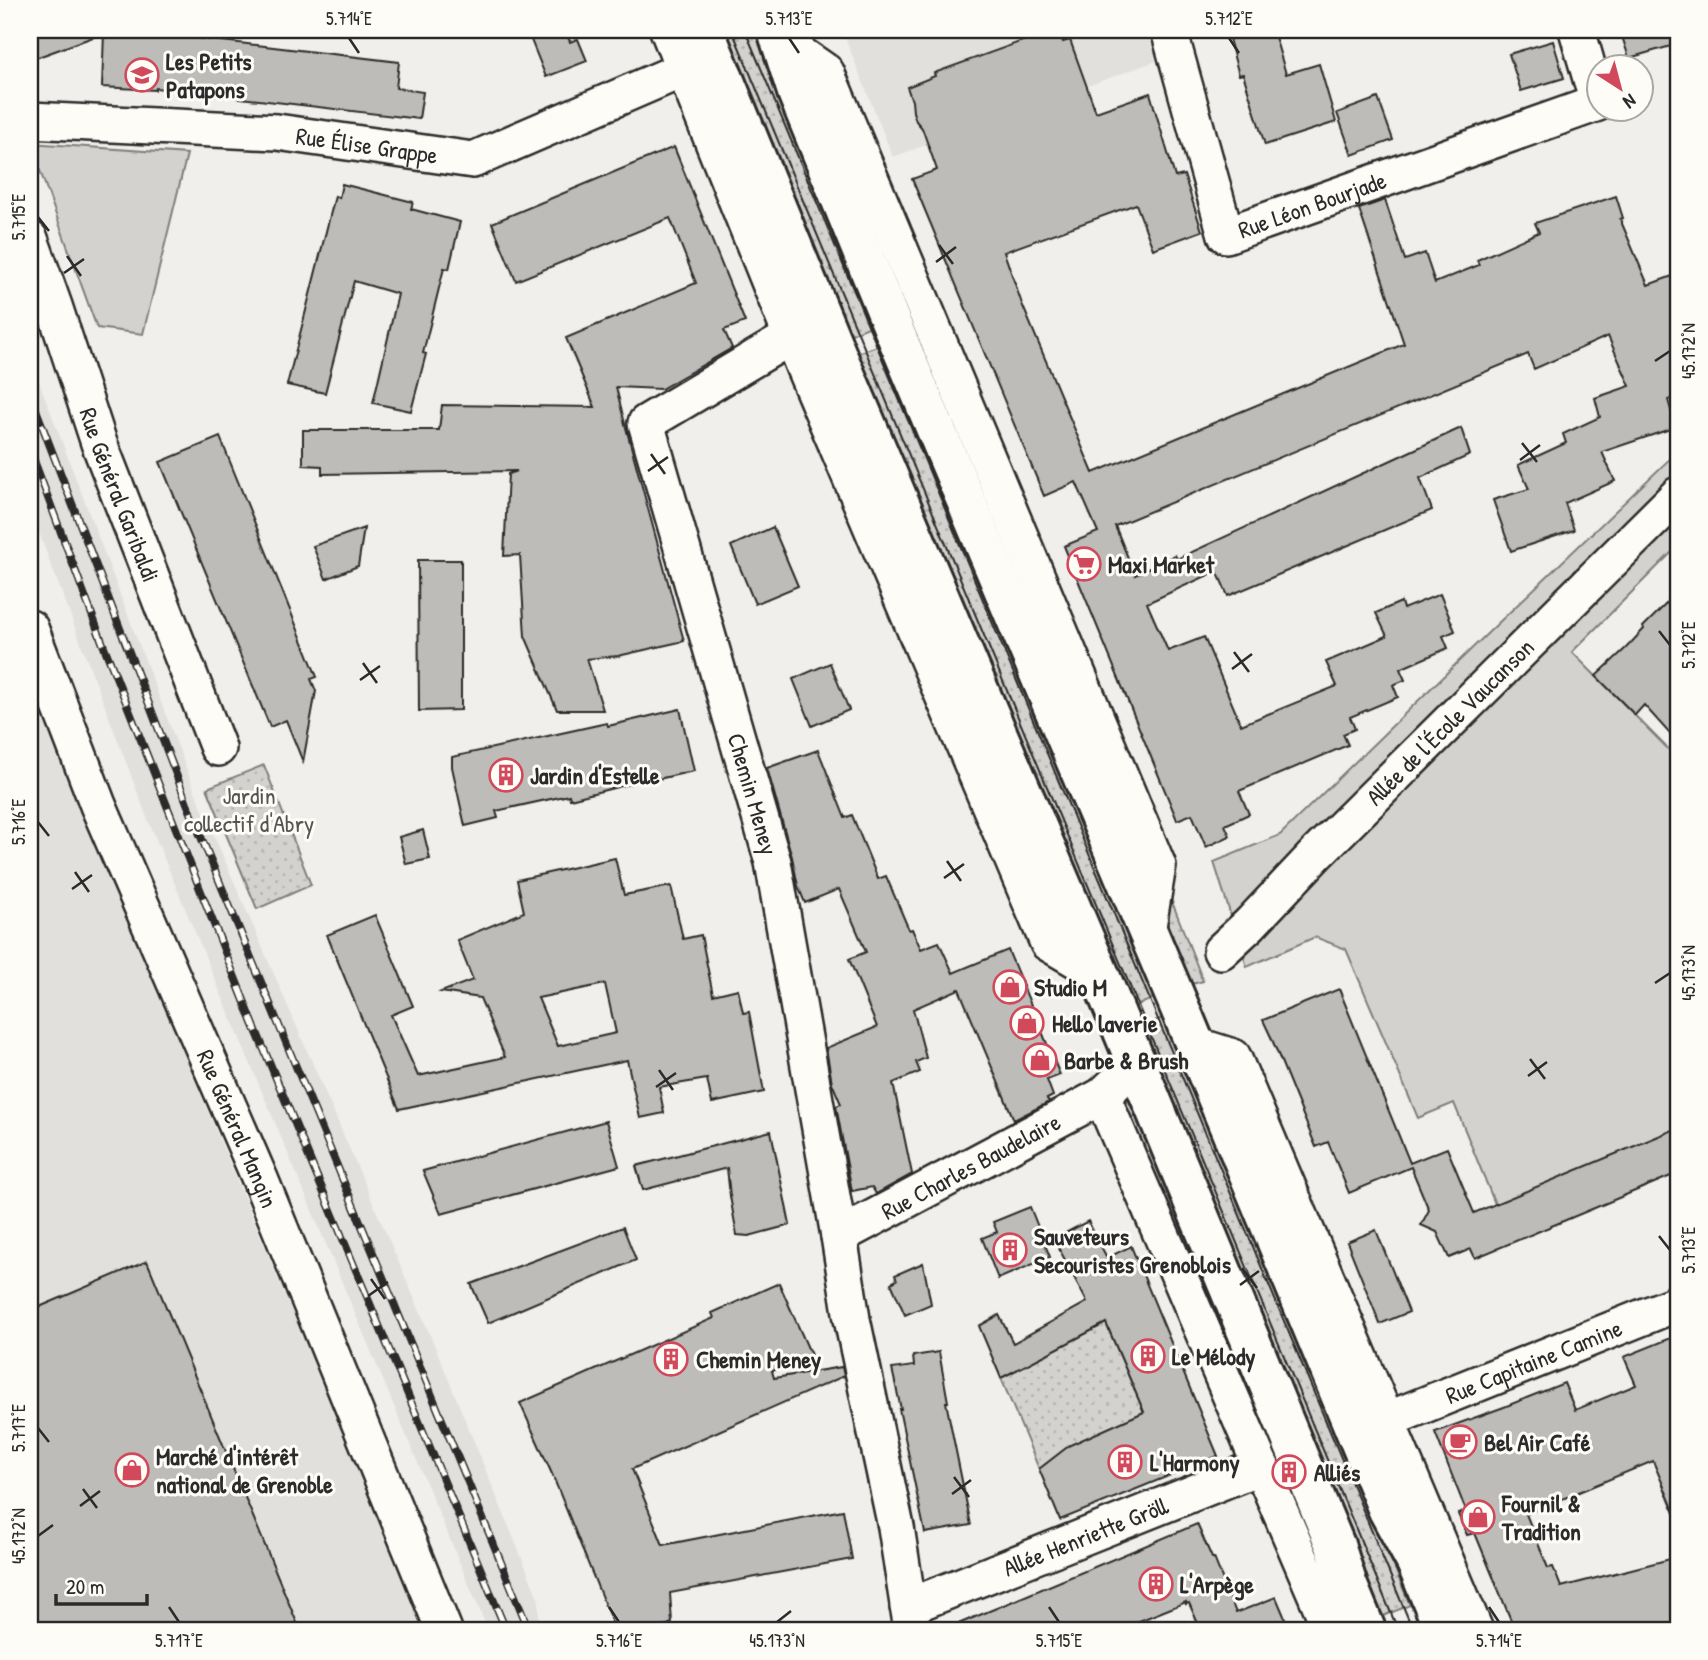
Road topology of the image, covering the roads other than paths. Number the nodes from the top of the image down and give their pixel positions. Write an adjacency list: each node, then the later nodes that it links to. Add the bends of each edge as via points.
1 (668, 30): 7 (street)
2 (704, 30): 16 (main road)
3 (1169, 30): 8 (street, Rue Léon Bourjade, via 1226,236)
4 (1577, 30): 6 (street)
5 (779, 35): 17 (main road, via 797,92 894,330)
6 (1586, 61)
7 (684, 69): 9 (street, Rue Élise Grappe, via 473,160 277,132); 11 (street)
8 (1586, 107)
9 (30, 120)
10 (30, 240): 14 (street, Rue Général Garibaldi, via 99,443)
11 (792, 336): 16 (street, via 1048,943); 20 (street, Chemin Meney, via 646,423 773,862)
12 (1678, 495): 15 (street, Allée de l'École Vaucanson)
13 (30, 628): 25 (street, Rue Général Mangin, via 98,805 260,1179)
14 (218, 748)
15 (1221, 951)
16 (1099, 973): 18 (main road)
17 (1195, 1045): 22 (street, via 1233,1058); 28 (main road, via 1388,1510)
18 (1136, 1065): 19 (street, Rue Charles Baudelaire); 27 (main road)
19 (1102, 1096): 20 (street, Rue Charles Baudelaire); 23 (street)
20 (839, 1236): 24 (street, Chemin Meney)
21 (1675, 1314): 22 (street, Rue Capitaine Camine)
22 (1387, 1420): 29 (street)
23 (1261, 1466): 24 (street, Allée Henriette Gröll); 26 (street)
24 (910, 1619)
25 (444, 1630)
26 (1331, 1630)
27 (1366, 1630)
28 (1444, 1630)
29 (1475, 1630)

